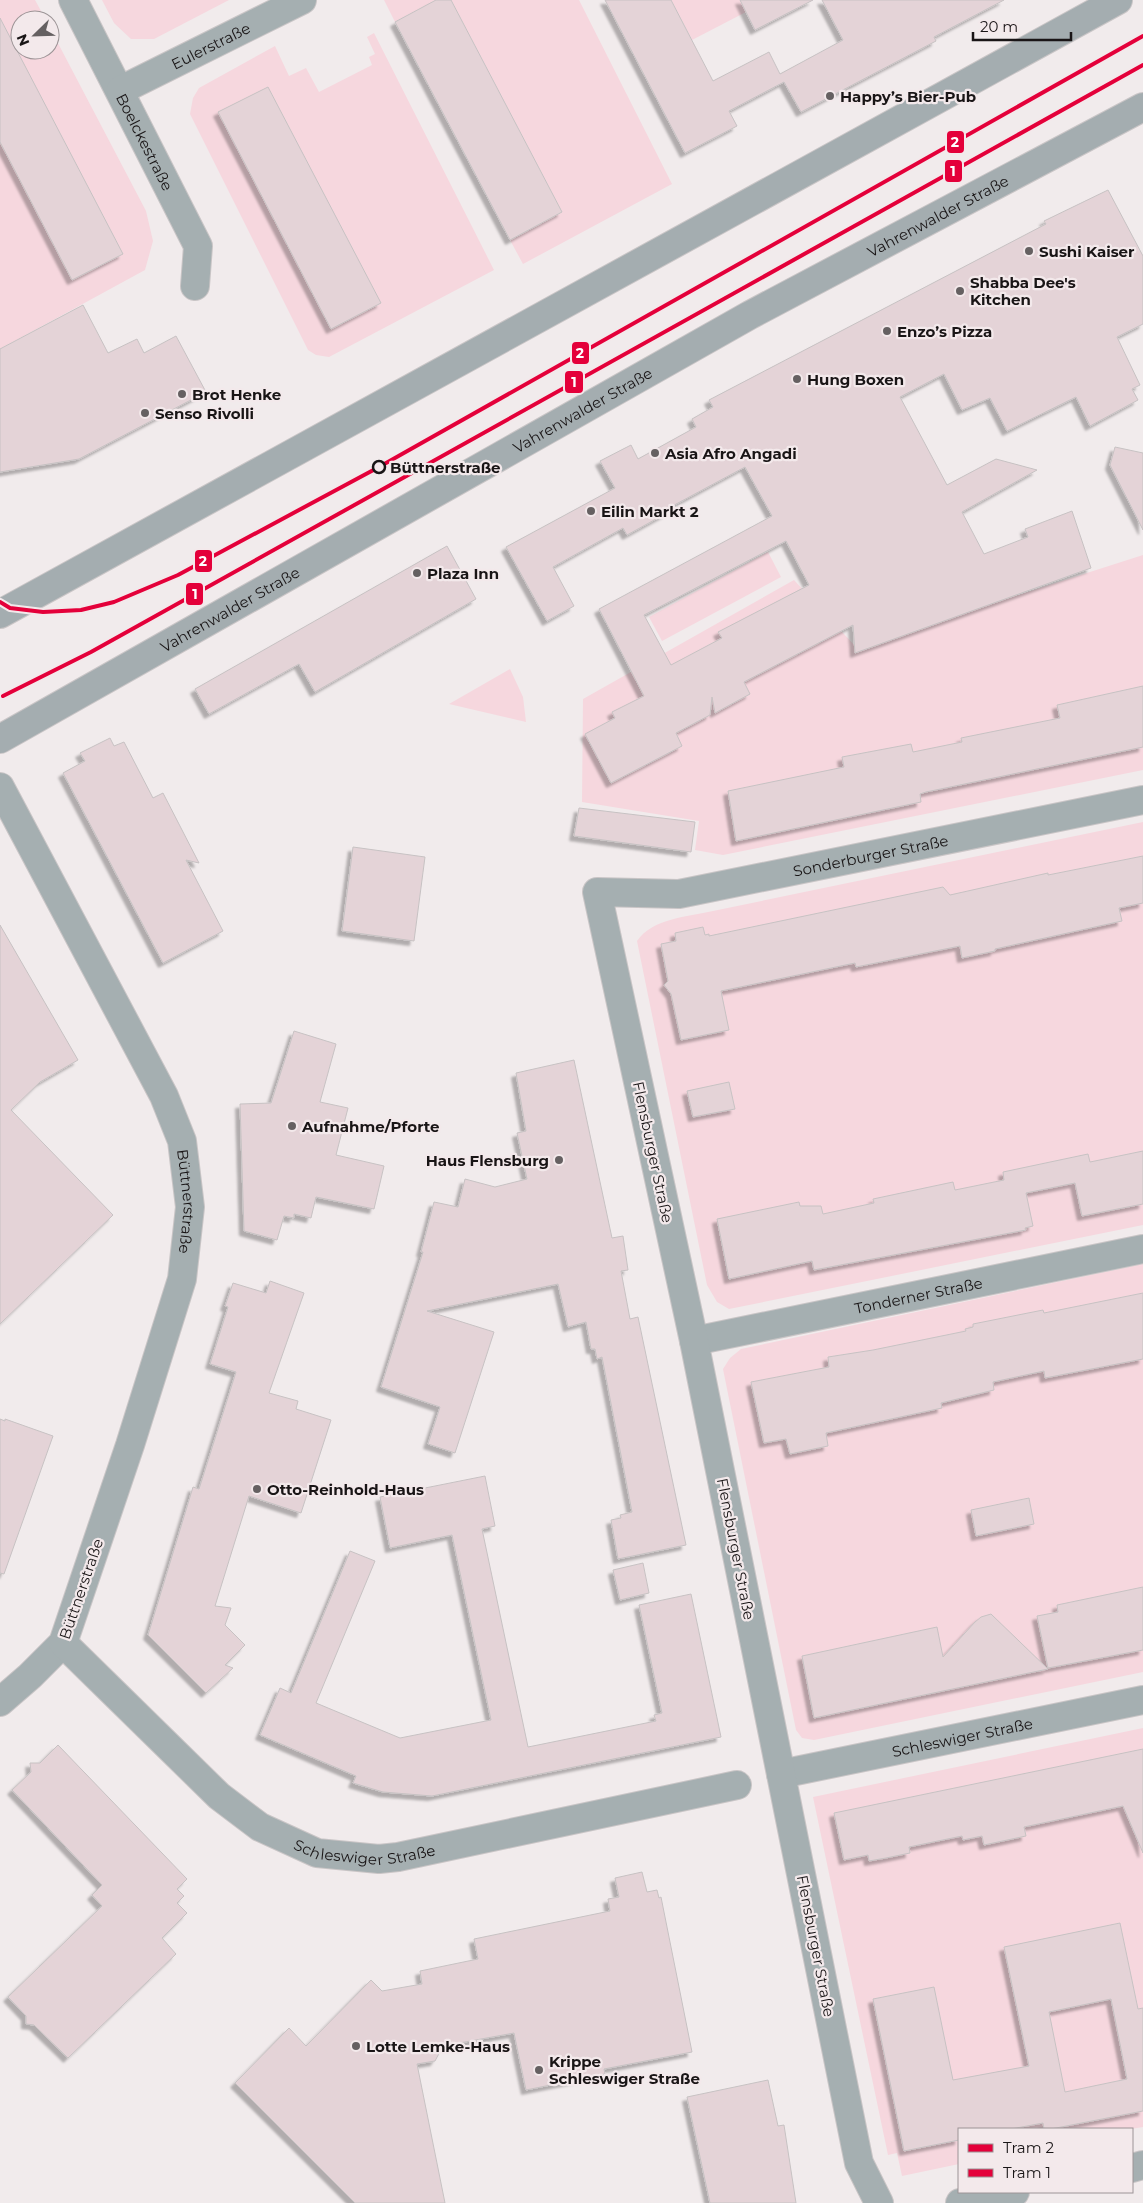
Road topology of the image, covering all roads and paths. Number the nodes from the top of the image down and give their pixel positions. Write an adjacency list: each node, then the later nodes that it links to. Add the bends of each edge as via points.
1 (74, 0): 4 (street, Boelckestraße)
2 (302, 0): 4 (street, Eulerstraße)
3 (1105, 3): 7 (main road)
4 (120, 90): 6 (street, Boelckestraße, via 198,246)
5 (1143, 106): 8 (main road, Vahrenwalder Straße, via 750,315)
6 (195, 286)
7 (0, 614)
8 (0, 739)
9 (0, 786): 14 (street, Büttnerstraße, via 164,1096 182,1140 190,1207 182,1279)
10 (1143, 800): 11 (street, Sonderburger Straße, via 679,894)
11 (597, 892): 13 (street, Flensburger Straße)
12 (1143, 1249): 13 (street, Tonderner Straße)
13 (694, 1341): 17 (street, Flensburger Straße)
14 (63, 1643): 16 (street, Büttnerstraße); 18 (street, Schleswiger Straße, via 219,1796 260,1828 317,1853 379,1859 398,1856)
15 (1143, 1700): 17 (street, Schleswiger Straße)
16 (0, 1702)
17 (781, 1774): 20 (street, Flensburger Straße, via 859,2163)
18 (737, 1785)
19 (1010, 2193): 21 (street)
20 (879, 2203)
21 (960, 2203)

